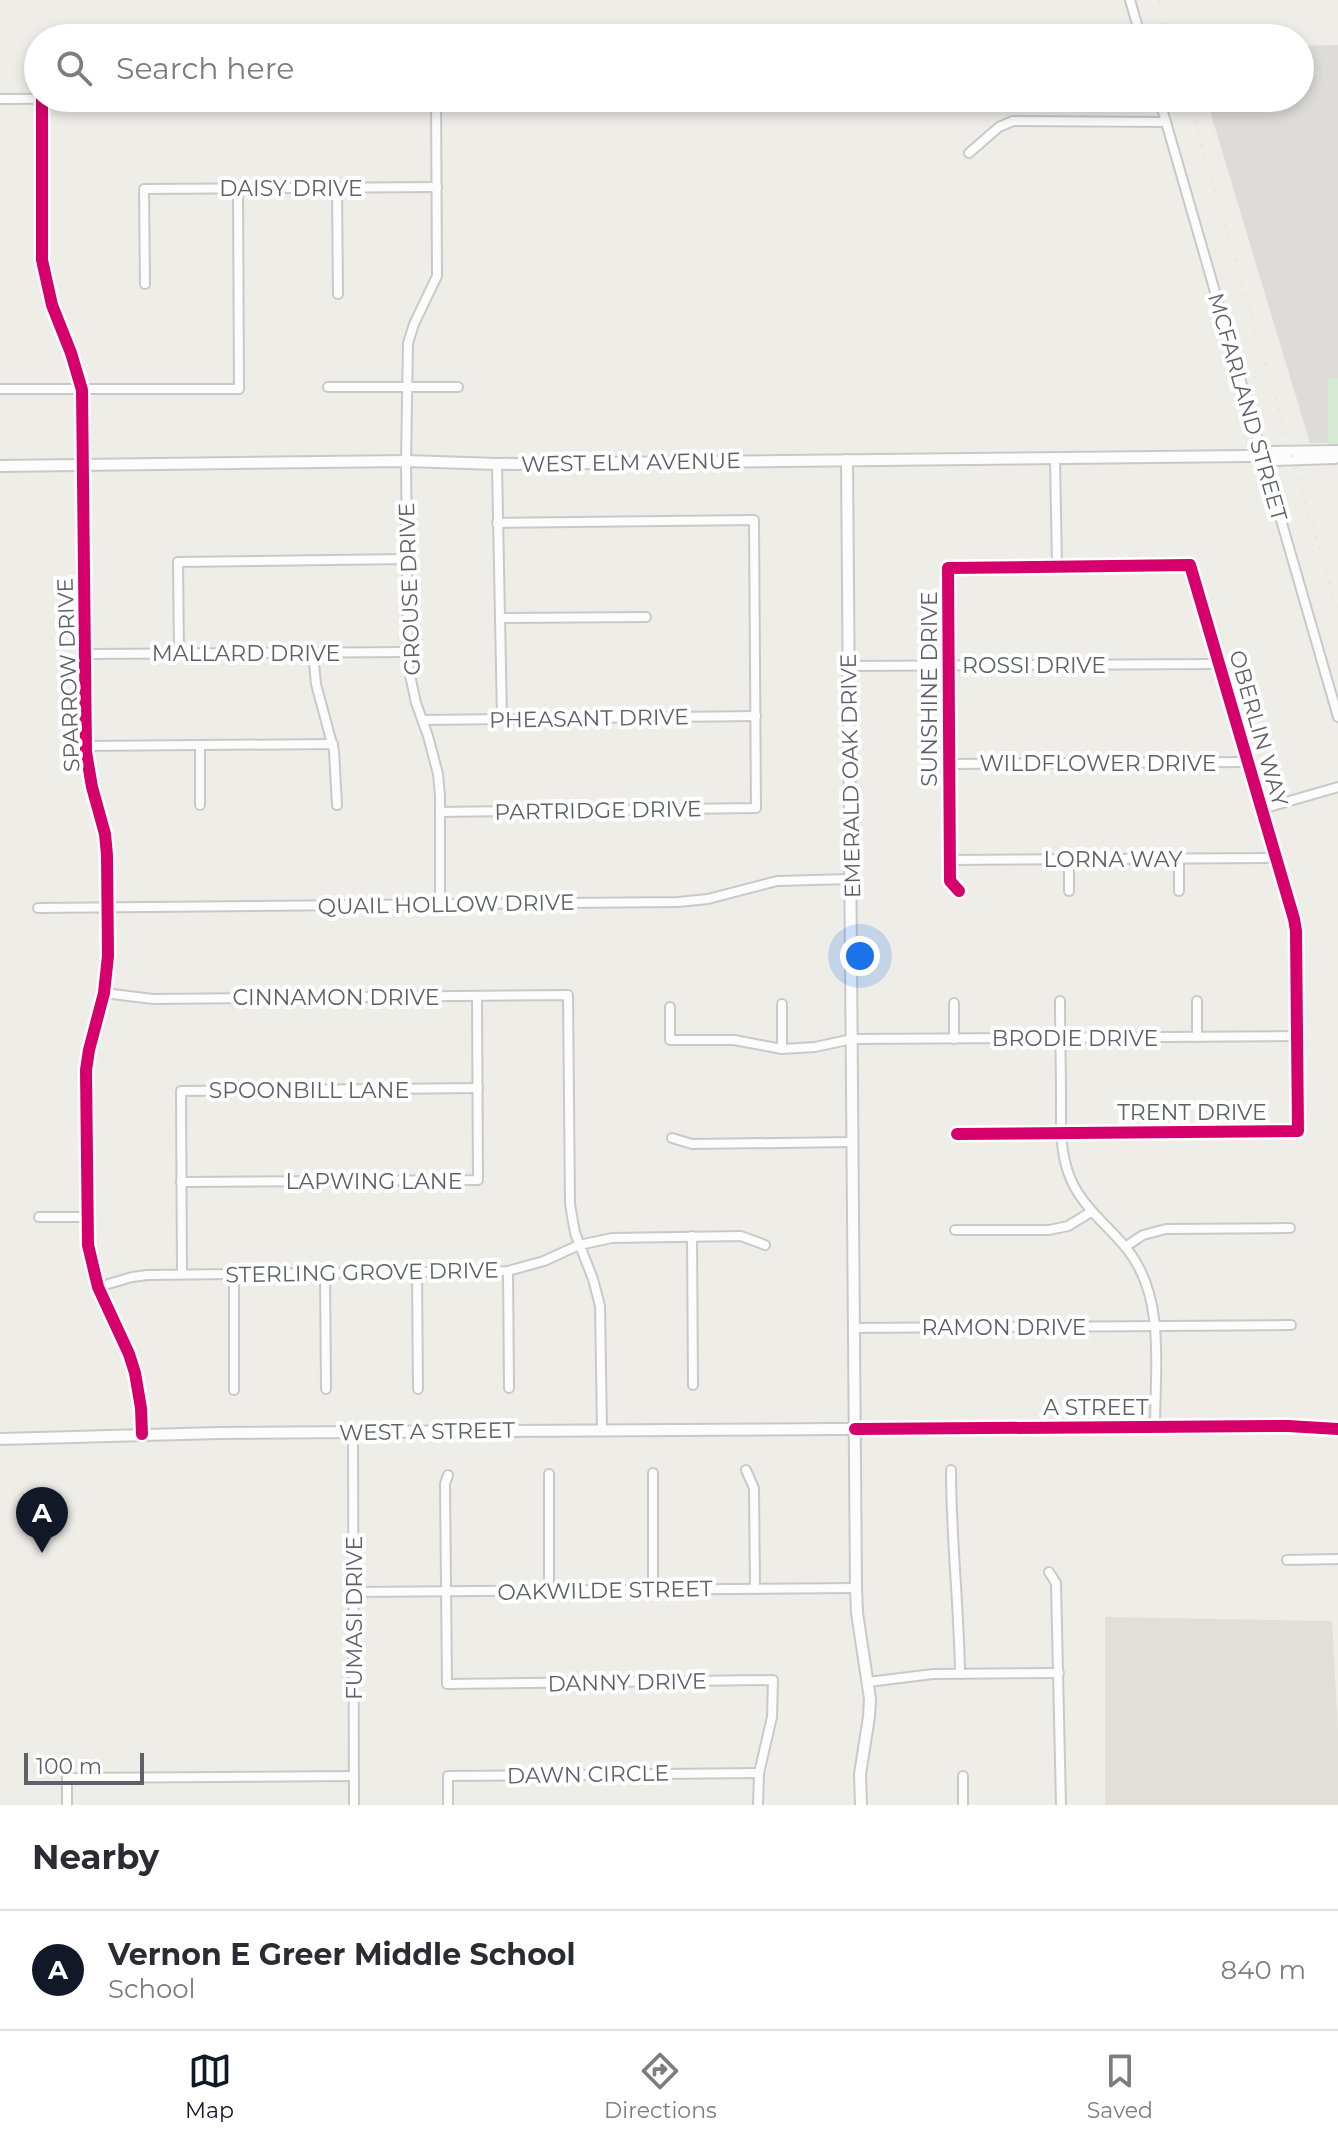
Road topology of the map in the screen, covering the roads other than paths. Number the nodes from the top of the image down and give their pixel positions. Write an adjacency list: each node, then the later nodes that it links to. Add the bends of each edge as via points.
1 (1130, 0): 2 (street)
2 (1137, 24)
3 (0, 99): 4 (street)
4 (24, 99)
5 (42, 112): 19 (street, SPARROW DRIVE, via 42,260)
6 (436, 112): 10 (street, GROUSE DRIVE)
7 (1163, 112): 8 (street, MCFARLAND STREET)
8 (1166, 122): 9 (street, via 1013,121); 22 (street, MCFARLAND STREET)
9 (969, 153)
10 (437, 187): 12 (street, DAISY DRIVE); 15 (street, GROUSE DRIVE, via 437,276 408,343)
11 (238, 188): 12 (street, DAISY DRIVE); 13 (street, DAISY DRIVE, via 144,189); 19 (street, via 239,389)
12 (337, 188): 14 (street)
13 (145, 284)
14 (338, 294)
15 (407, 386): 16 (street); 17 (street); 26 (street, GROUSE DRIVE)
16 (328, 387)
17 (458, 387)
18 (0, 389): 19 (street)
19 (82, 390): 29 (street, SPARROW DRIVE)
20 (1338, 451): 21 (street)
21 (1292, 455): 22 (street, WEST ELM AVENUE, via 1273,460); 24 (street)
22 (1262, 456): 23 (street, WEST ELM AVENUE); 44 (street, MCFARLAND STREET)
23 (1055, 458): 25 (street, WEST ELM AVENUE); 33 (street)
24 (1338, 458)
25 (847, 460): 27 (street, WEST ELM AVENUE); 41 (street, EMERALD OAK DRIVE)
26 (406, 461): 27 (street, WEST ELM AVENUE); 29 (street, WEST ELM AVENUE); 31 (street, GROUSE DRIVE)
27 (497, 464): 30 (street)
28 (0, 466): 29 (street, WEST ELM AVENUE)
29 (83, 466): 39 (street, SPARROW DRIVE)
30 (497, 523): 35 (street); 43 (street, via 754,520)
31 (407, 559): 36 (street, GROUSE DRIVE); 37 (street, via 178,562)
32 (1190, 565): 33 (street, SUNSHINE DRIVE); 40 (street, OBERLIN WAY)
33 (1057, 566): 42 (street, SUNSHINE DRIVE, via 948,568)
34 (646, 617): 35 (street)
35 (501, 618): 45 (street)
36 (408, 652): 38 (street, MALLARD DRIVE); 46 (street, GROUSE DRIVE)
37 (179, 653): 38 (street, MALLARD DRIVE); 39 (street, MALLARD DRIVE)
38 (313, 653): 47 (street)
39 (85, 654): 49 (street, SPARROW DRIVE)
40 (1219, 664): 42 (street, ROSSI DRIVE); 50 (street, OBERLIN WAY)
41 (849, 666): 42 (street, ROSSI DRIVE); 61 (street, EMERALD OAK DRIVE)
42 (949, 666): 51 (street, SUNSHINE DRIVE)
43 (756, 716): 45 (street, PHEASANT DRIVE); 56 (street, PARTRIDGE DRIVE, via 756,808)
44 (1338, 717)
45 (502, 719): 46 (street, PHEASANT DRIVE)
46 (422, 720): 56 (street, GROUSE DRIVE, via 438,774)
47 (333, 744): 48 (street); 54 (street)
48 (200, 745): 49 (street); 53 (street)
49 (86, 746): 66 (street, SPARROW DRIVE, via 105,834)
50 (1248, 762): 51 (street, WILDFLOWER DRIVE); 55 (street, OBERLIN WAY)
51 (949, 764): 59 (street, SUNSHINE DRIVE)
52 (1338, 787): 55 (street)
53 (200, 805)
54 (337, 805)
55 (1262, 809): 57 (street, OBERLIN WAY)
56 (440, 812): 65 (street, GROUSE DRIVE)
57 (1276, 858): 58 (street, LORNA WAY); 68 (street, OBERLIN WAY, via 1296,931)
58 (1179, 859): 60 (street, LORNA WAY); 64 (street)
59 (950, 860): 60 (street, LORNA WAY); 62 (street, SUNSHINE DRIVE, via 950,881)
60 (1069, 860): 63 (street)
61 (851, 879): 65 (street, QUAIL HOLLOW DRIVE, via 777,881 691,901); 79 (street, EMERALD OAK DRIVE)
62 (959, 891)
63 (1069, 891)
64 (1179, 891)
65 (440, 904): 66 (street, QUAIL HOLLOW DRIVE)
66 (108, 907): 67 (street, QUAIL HOLLOW DRIVE); 69 (street, SPARROW DRIVE)
67 (38, 908)
68 (1296, 962): 76 (street, TRENT DRIVE)
69 (104, 993): 70 (street, CINNAMON DRIVE, via 153,999); 90 (street, SPARROW DRIVE, via 86,1070)
70 (477, 996): 82 (street, LAPWING LANE); 94 (street, CINNAMON DRIVE, via 568,995 570,1204)
71 (1060, 1001): 78 (street)
72 (1197, 1001): 77 (street)
73 (954, 1003): 80 (street)
74 (782, 1004): 81 (street)
75 (670, 1007): 81 (street, BRODIE DRIVE, via 670,1040 734,1040)
76 (1297, 1036): 77 (street, BRODIE DRIVE); 83 (street, TRENT DRIVE, via 1298,1131)
77 (1197, 1037): 78 (street, BRODIE DRIVE)
78 (1060, 1038): 80 (street, BRODIE DRIVE); 83 (street)
79 (852, 1039): 80 (street, BRODIE DRIVE); 81 (street, BRODIE DRIVE); 86 (street, EMERALD OAK DRIVE)
80 (954, 1039)
81 (782, 1049)
82 (478, 1088): 87 (street, SPOONBILL LANE, via 181,1091); 87 (street, LAPWING LANE, via 478,1180)
83 (1061, 1133): 84 (street); 88 (street, via 1068,1173)
84 (957, 1134)
85 (672, 1138): 86 (street, via 692,1144)
86 (853, 1142): 105 (street, EMERALD OAK DRIVE)
87 (181, 1182): 100 (street, SPOONBILL LANE)
88 (1091, 1212): 92 (street, via 1059,1229); 96 (street)
89 (39, 1217): 90 (street)
90 (87, 1217): 102 (street, SPARROW DRIVE)
91 (1290, 1228): 96 (street, via 1166,1229)
92 (955, 1230)
93 (692, 1236): 94 (street, STERLING GROVE DRIVE, via 612,1238); 95 (street, STERLING GROVE DRIVE, via 741,1236); 106 (street)
94 (579, 1245): 97 (street, STERLING GROVE DRIVE); 114 (street, via 600,1306)
95 (765, 1245)
96 (1125, 1247): 104 (street, via 1147,1284)
97 (508, 1271): 98 (street, STERLING GROVE DRIVE); 107 (street)
98 (417, 1272): 99 (street, STERLING GROVE DRIVE); 109 (street)
99 (325, 1273): 101 (street, STERLING GROVE DRIVE); 108 (street)
100 (182, 1274): 101 (street, STERLING GROVE DRIVE); 102 (street, STERLING GROVE DRIVE, via 132,1277)
101 (234, 1274): 110 (street)
102 (98, 1287): 116 (street, SPARROW DRIVE, via 135,1373)
103 (1291, 1325): 104 (street, RAMON DRIVE)
104 (1155, 1326): 105 (street, RAMON DRIVE); 111 (street)
105 (854, 1328): 112 (street, EMERALD OAK DRIVE)
106 (693, 1385)
107 (509, 1388)
108 (326, 1389)
109 (418, 1389)
110 (234, 1390)
111 (1155, 1427): 112 (street, A STREET); 113 (street, A STREET)
112 (855, 1429): 114 (street, WEST A STREET); 126 (street, EMERALD OAK DRIVE)
113 (1338, 1429)
114 (602, 1430): 115 (street, WEST A STREET)
115 (353, 1432): 116 (street, WEST A STREET); 131 (street, FUMASI DRIVE)
116 (142, 1434): 117 (street, WEST A STREET)
117 (0, 1439)
118 (746, 1470): 127 (street, via 754,1488)
119 (951, 1470): 133 (street)
120 (653, 1473): 128 (street)
121 (549, 1474): 130 (street)
122 (448, 1475): 129 (street)
123 (1338, 1559): 124 (street)
124 (1287, 1560)
125 (1049, 1572): 132 (street, via 1056,1583)
126 (856, 1588): 127 (street, OAKWILDE STREET); 134 (street, EMERALD OAK DRIVE)
127 (755, 1589): 128 (street, OAKWILDE STREET)
128 (653, 1590): 130 (street, OAKWILDE STREET)
129 (447, 1591): 130 (street, OAKWILDE STREET); 131 (street, OAKWILDE STREET); 135 (street, DANNY DRIVE, via 447,1684 773,1680 772,1717)
130 (549, 1591)
131 (353, 1592): 136 (street, FUMASI DRIVE)
132 (1059, 1673): 133 (street); 144 (street)
133 (960, 1674): 134 (street)
134 (868, 1682): 142 (street, EMERALD OAK DRIVE)
135 (759, 1773): 140 (street, DAWN CIRCLE, via 448,1776); 141 (street, DANNY DRIVE)
136 (354, 1776): 138 (street, via 67,1778); 139 (street, FUMASI DRIVE)
137 (963, 1776): 143 (street)
138 (67, 1805)
139 (354, 1805)
140 (448, 1805)
141 (758, 1805)
142 (861, 1805)
143 (963, 1805)
144 (1061, 1805)

